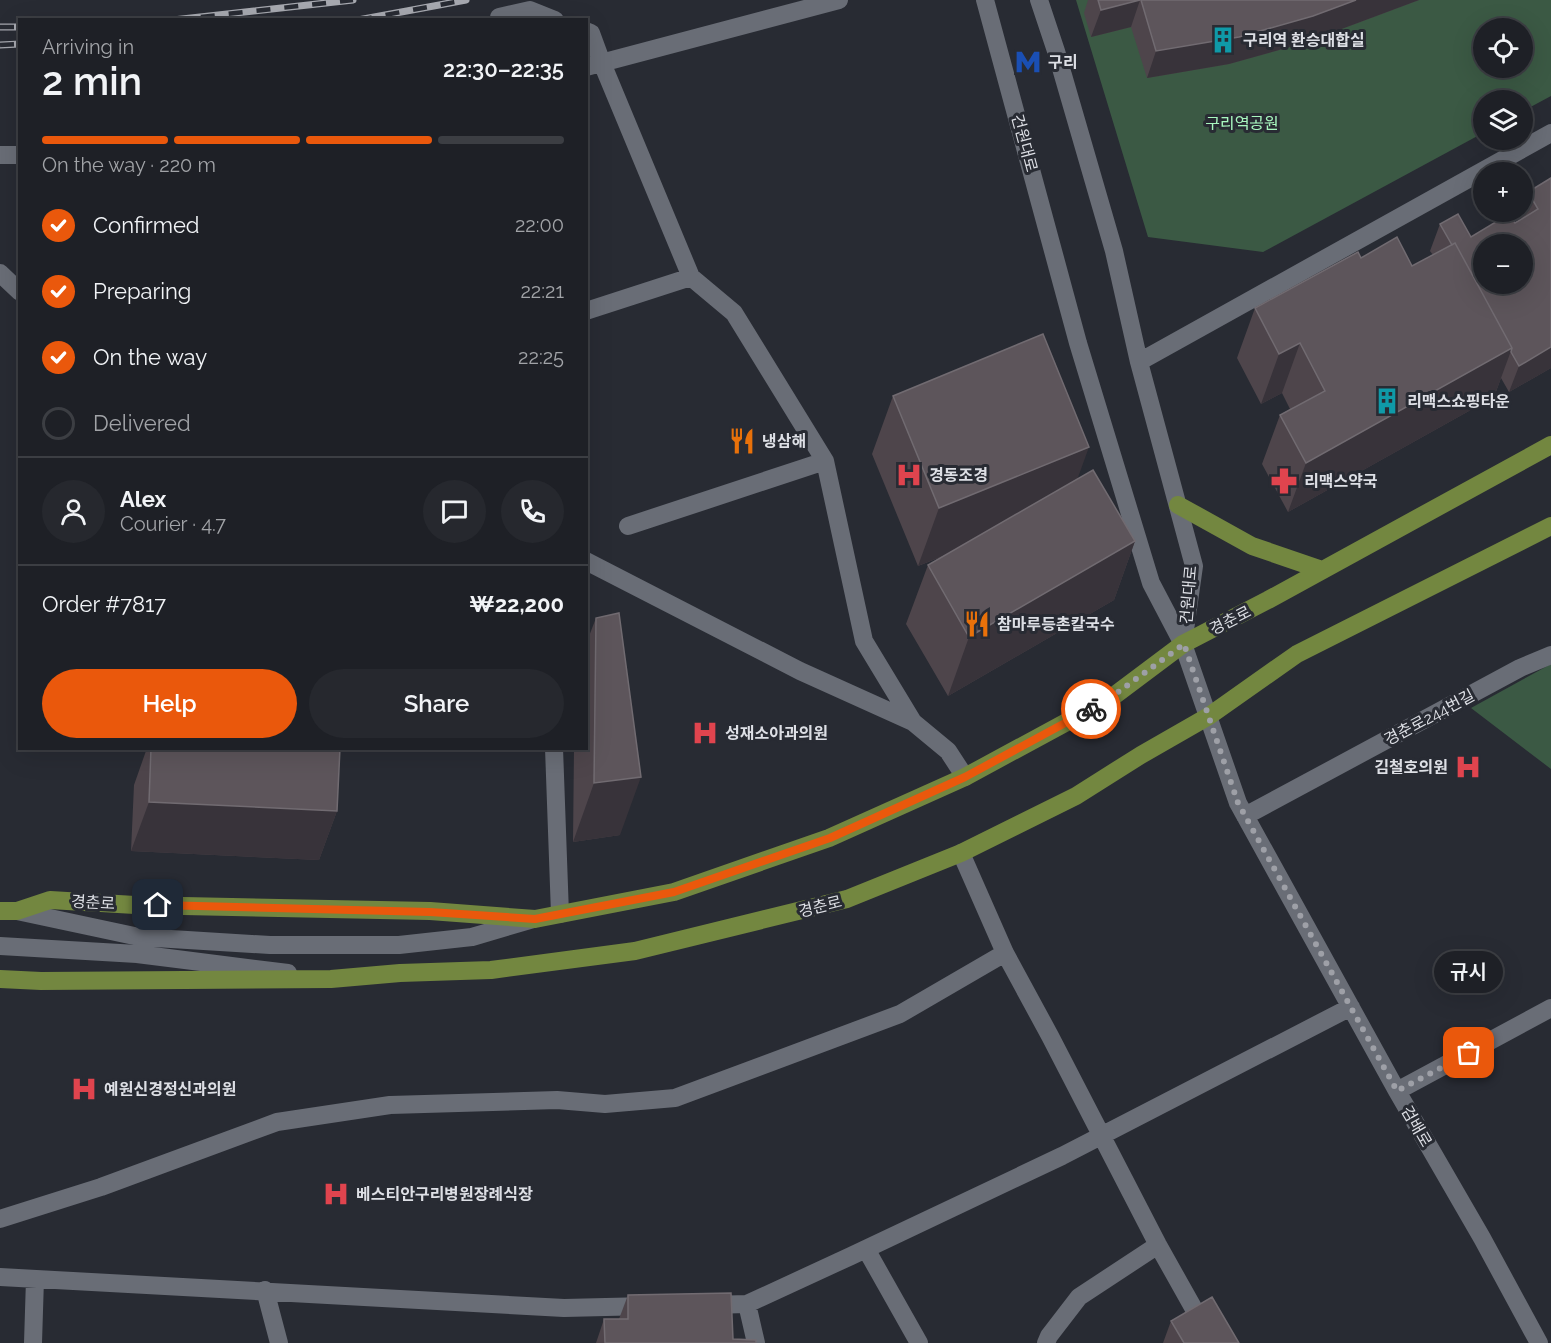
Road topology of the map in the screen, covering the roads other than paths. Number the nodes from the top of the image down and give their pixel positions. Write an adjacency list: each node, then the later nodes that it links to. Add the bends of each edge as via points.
1 (839, 0): 7 (street)
2 (985, 0): 23 (street, 건원대로, via 1078,343 1151,583)
3 (1039, 0): 15 (street, 건원대로, via 1114,251)
4 (499, 18): 5 (street, via 530,10)
5 (550, 18)
6 (588, 32): 7 (street)
7 (594, 65): 12 (street)
8 (1551, 133): 15 (street)
9 (0, 154): 10 (street)
10 (18, 154)
11 (0, 273): 13 (street)
12 (691, 277): 14 (street); 17 (street, via 734,313)
13 (18, 290)
14 (588, 310)
15 (1139, 363): 18 (street, 건원대로)
16 (1551, 445): 22 (main road, 경춘로)
17 (825, 461): 19 (street); 26 (street, via 864,641)
18 (1178, 506): 22 (main road, via 1252,546); 23 (street, 건원대로, via 1194,566)
19 (628, 526)
20 (1551, 526): 25 (main road, 경춘로, via 1297,654)
21 (588, 562): 26 (street, via 800,671)
22 (1322, 570): 23 (main road, 경춘로)
23 (1184, 644): 25 (street, 검배로); 28 (main road, 경춘로, via 1110,698)
24 (1551, 655): 29 (street, 경춘로244번길)
25 (1209, 716): 29 (street, 검배로); 30 (main road, 경춘로, via 1076,796)
26 (913, 722): 28 (street, via 948,751)
27 (554, 750): 32 (street)
28 (965, 777): 32 (main road, 경춘로, via 830,838 674,892)
29 (1245, 816): 38 (street, 검배로)
30 (961, 853): 35 (street); 37 (main road, 경춘로, via 847,899 635,951 491,970)
31 (8, 911): 33 (main road, 경춘로, via 50,900); 33 (street, via 139,937 270,945 399,945 472,937)
32 (560, 914): 33 (main road, 경춘로)
33 (535, 919)
34 (0, 946): 37 (street, via 137,954)
35 (1005, 953): 41 (street); 42 (street, via 900,1014 675,1098 605,1104 557,1100 390,1105 277,1122 101,1187)
36 (0, 979): 37 (main road, 경춘로)
37 (331, 979)
38 (1351, 1007): 40 (street, 검배로); 41 (street)
39 (1551, 1008): 40 (street)
40 (1397, 1091): 58 (street, 검배로)
41 (1101, 1136): 43 (street); 44 (street)
42 (0, 1219)
43 (1158, 1245): 56 (street, via 1079,1297); 57 (street)
44 (866, 1249): 48 (street); 55 (street)
45 (0, 1276): 46 (street)
46 (35, 1279): 47 (street); 52 (street)
47 (265, 1290): 50 (street, via 564,1308); 53 (street)
48 (747, 1304): 49 (street); 54 (street)
49 (690, 1305)
50 (667, 1306)
51 (1551, 1338): 59 (street)
52 (33, 1343)
53 (279, 1343)
54 (756, 1343)
55 (919, 1343)
56 (1046, 1343)
57 (1214, 1343)
58 (1539, 1343)
59 (1547, 1343)

